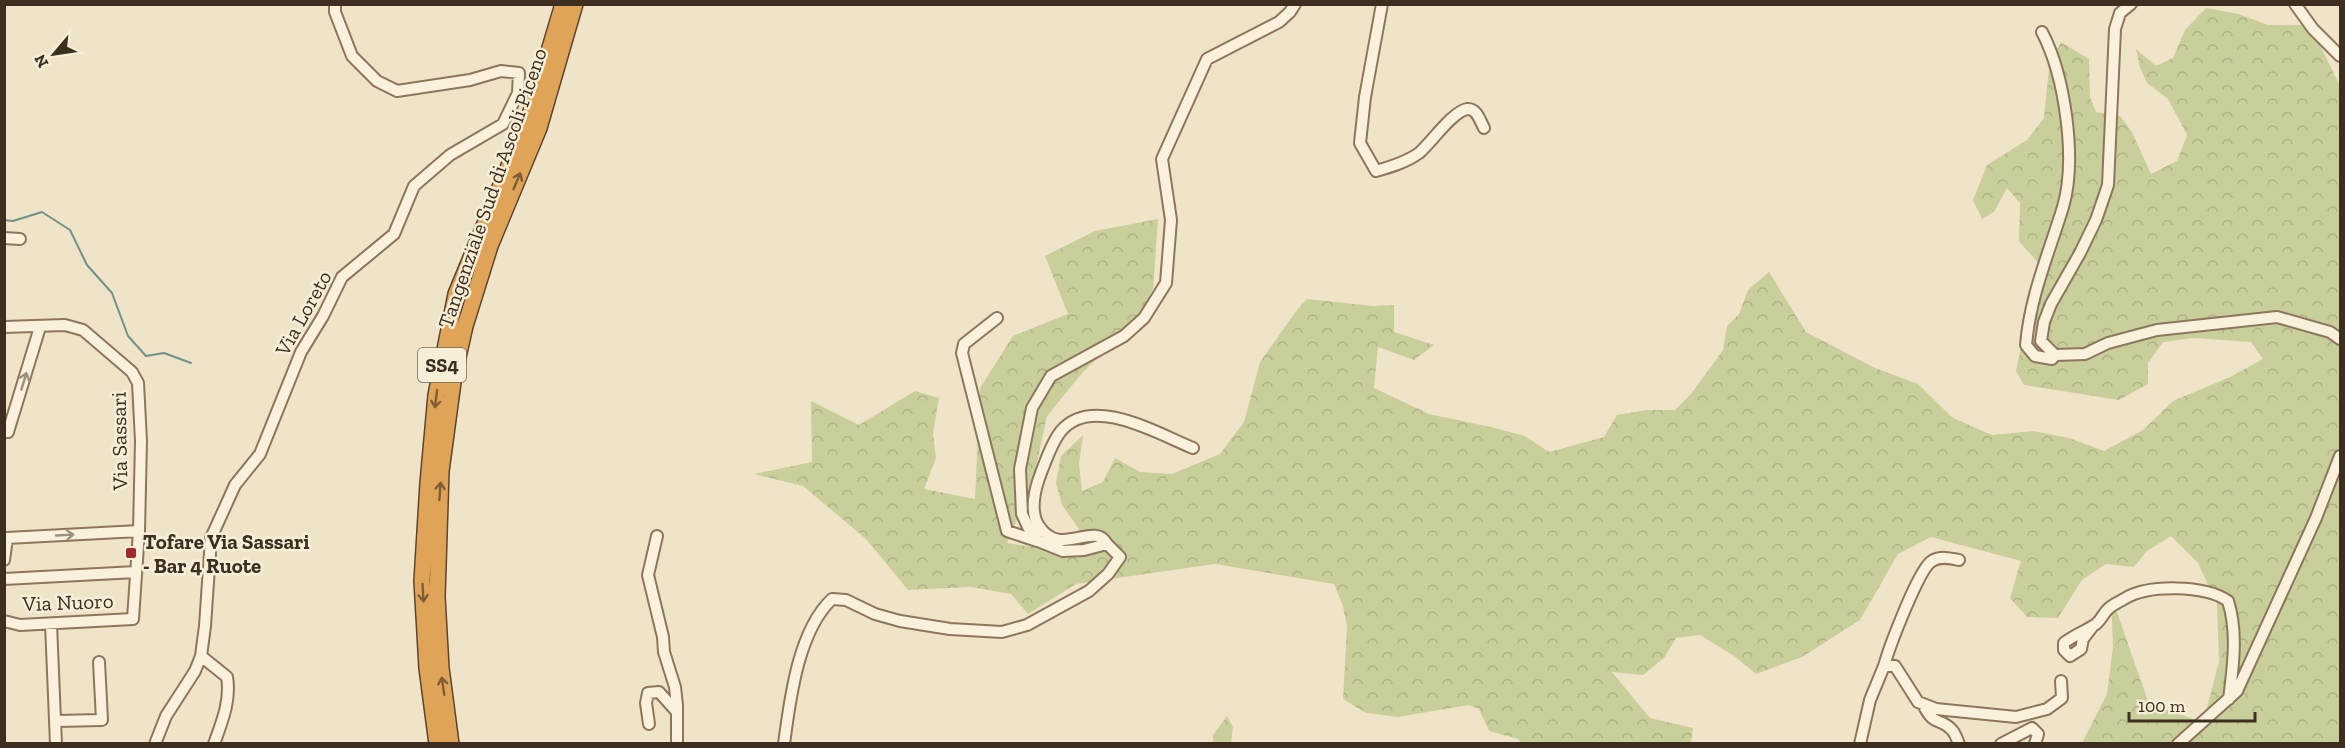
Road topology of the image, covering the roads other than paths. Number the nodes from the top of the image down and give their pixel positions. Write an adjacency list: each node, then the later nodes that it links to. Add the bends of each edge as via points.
1 (335, 4): 33 (street, Via Loreto, via 352,56 377,81 396,91 470,80 501,71 519,73 518,93 503,124 450,155 414,186 394,234 342,277 301,352 260,454 235,485 211,538)
2 (563, 4): 45 (highway, Tangenziale Sud di Ascoli Piceno / SS4, one-way to 45, via 530,115 456,294 436,395 422,581 427,668)
3 (575, 4): 46 (highway, Tangenziale Sud di Ascoli Piceno / SS4, one-way to 3, via 436,597 441,471 454,375 490,246 539,128)
4 (1295, 4): 23 (street, via 1279,22 1207,59 1162,159 1171,220 1166,284 1144,318 1124,336 1052,376 1032,408 1020,469 1022,514)
5 (1382, 4): 10 (street, via 1360,143 1376,171 1418,154 1465,110 1476,113)
6 (2131, 4): 17 (street, via 2120,13 2115,29 2108,185 2096,220 2044,322 2042,341)
7 (2295, 4): 9 (street)
8 (2042, 32): 17 (street, via 2060,82 2069,159 2063,205 2030,310 2026,345 2035,356 2048,360)
9 (2340, 56)
10 (1484, 128)
11 (4, 238): 12 (street)
12 (20, 239)
13 (997, 318): 23 (street, via 964,344 962,352 1007,531)
14 (4, 327): 15 (street, Via Sassari)
15 (40, 327): 18 (street, one-way to 15, via 8,432); 21 (street, Via Sassari, via 65,325 83,330 132,372 138,383)
16 (2340, 339): 17 (street, via 2330,332 2277,318 2157,330 2085,354)
17 (2055, 355)
18 (4, 432)
19 (1193, 448): 24 (street, via 1103,415 1076,420 1061,431 1036,487 1037,525 1048,537 1064,542 1097,535)
20 (2340, 456): 37 (street, via 2237,691)
21 (139, 531): 25 (street, one-way to 21, via 7,538); 27 (street, Via Sassari)
22 (657, 536): 39 (street, via 648,575 675,687)
23 (1038, 541): 24 (street, via 1063,551)
24 (1107, 544): 48 (street, via 1120,557 1089,591 1027,625 1002,632 900,621 846,600 832,599 816,621 795,674)
25 (4, 560)
26 (1959, 560): 35 (street, via 1943,557 1930,561 1893,636)
27 (136, 572): 28 (street); 29 (street, Via Sassari)
28 (4, 579)
29 (133, 619): 31 (street, Via Nuoro)
30 (4, 621): 31 (street, Via Nuoro)
31 (51, 624): 40 (street)
32 (2093, 626): 37 (street, via 2107,610 2144,591 2165,588 2222,597 2228,601 2233,624)
33 (201, 656): 43 (street, Via Loreto, via 166,716); 44 (street, via 228,677 230,689)
34 (99, 662): 40 (street, via 102,720)
35 (1884, 666): 38 (street, via 1895,666); 49 (street, via 1870,700)
36 (2061, 681): 38 (street, via 2062,698 2048,709 2016,717)
37 (2229, 699): 53 (street)
38 (1923, 704): 50 (street, via 1934,721 1952,729)
39 (676, 712): 41 (street, via 659,692 648,693); 47 (street)
40 (56, 721): 42 (street)
41 (649, 724)
42 (56, 744)
43 (155, 744)
44 (214, 744)
45 (438, 744)
46 (451, 744)
47 (677, 744)
48 (784, 744)
49 (1860, 744)
50 (1959, 744)
51 (2001, 744): 52 (street, via 2032,728 2038,734)
52 (2035, 744)
53 (2178, 744)

